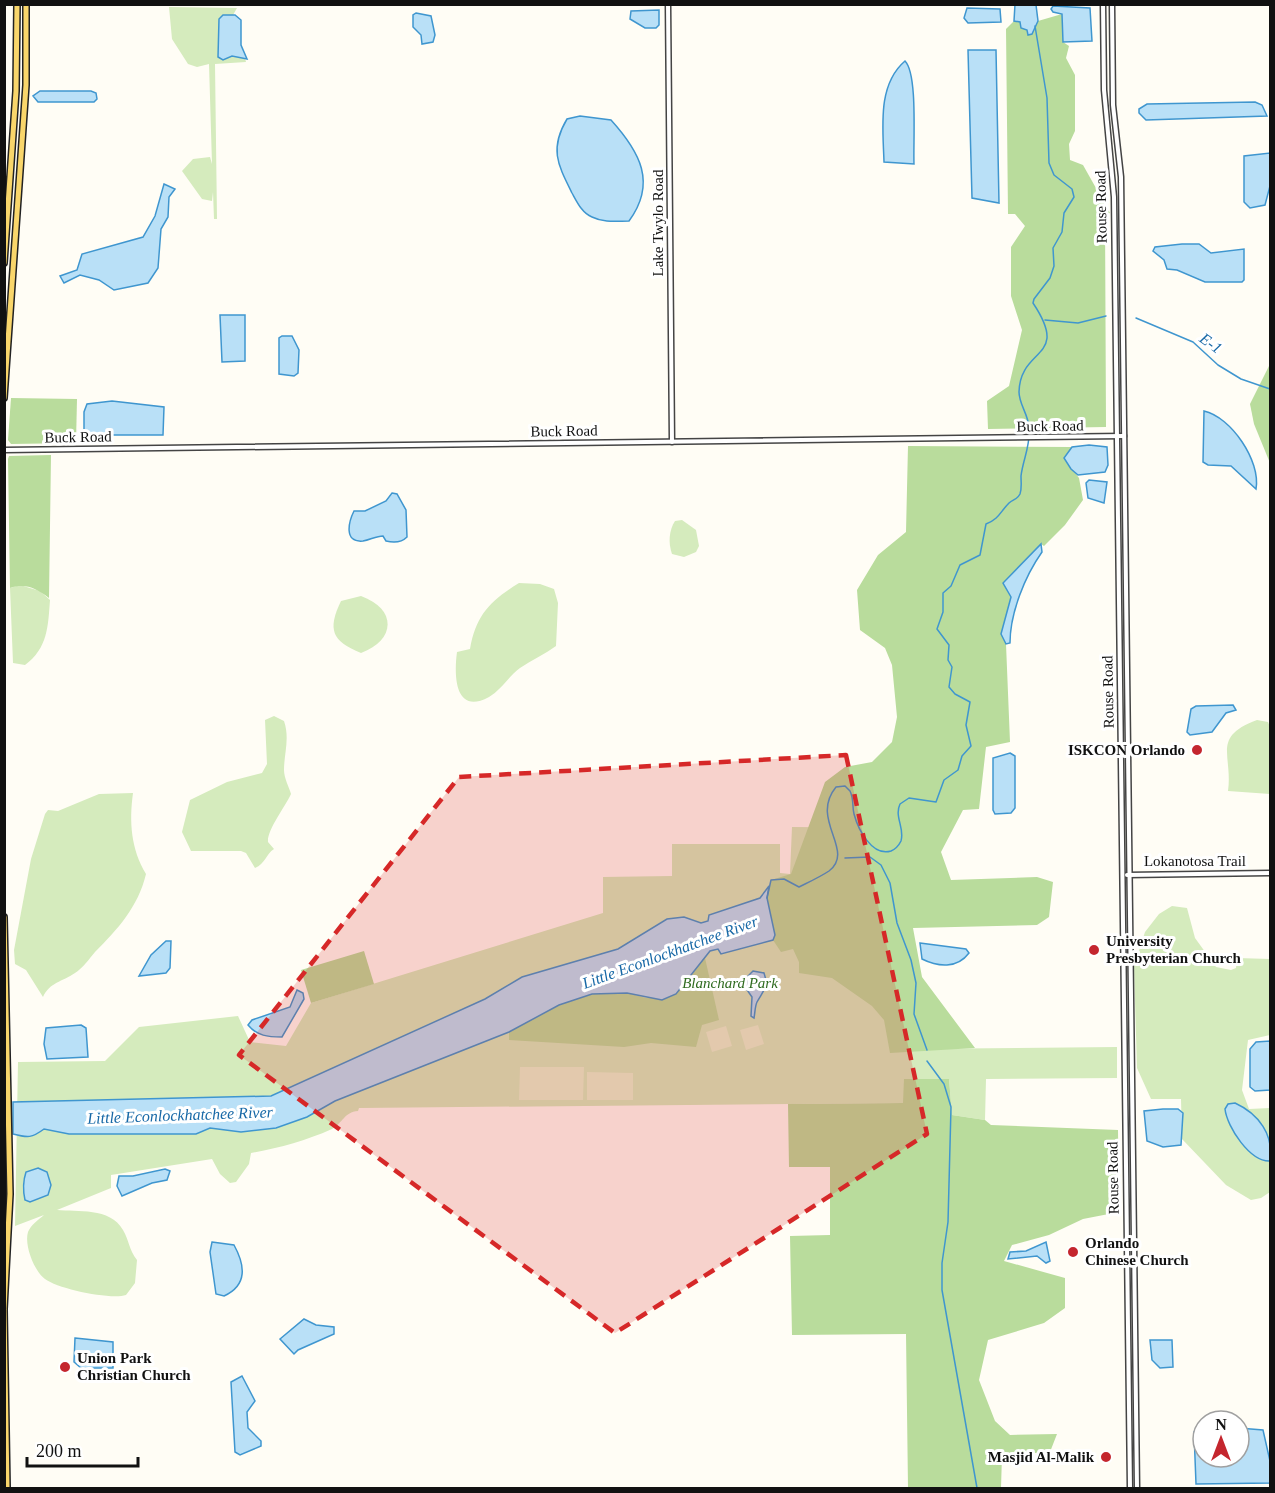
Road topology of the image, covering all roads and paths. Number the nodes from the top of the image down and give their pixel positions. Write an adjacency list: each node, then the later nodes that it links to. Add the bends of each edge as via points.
1 (17, 4): 6 (main road, via 17,82)
2 (26, 4): 7 (main road, via 26,85)
3 (668, 4): 10 (street, Lake Twylo Road)
4 (1103, 4): 8 (street, Rouse Road, via 1104,90 1113,177)
5 (1112, 4): 9 (street, Rouse Road, via 1113,97 1121,177)
6 (4, 263)
7 (4, 398)
8 (1116, 436): 9 (street, Buck Road); 10 (street, Buck Road); 14 (street, Rouse Road)
9 (1124, 436): 13 (street, Rouse Road)
10 (672, 442): 11 (street, Buck Road)
11 (4, 450)
12 (1270, 873): 13 (street, Lokanotosa Trail)
13 (1128, 874): 14 (street, Lokanotosa Trail); 19 (street, Rouse Road)
14 (1121, 878): 18 (street, Rouse Road)
15 (4, 917): 16 (main road, via 9,1092 9,1227)
16 (4, 1310): 17 (main road)
17 (7, 1488)
18 (1130, 1488)
19 (1137, 1488)

